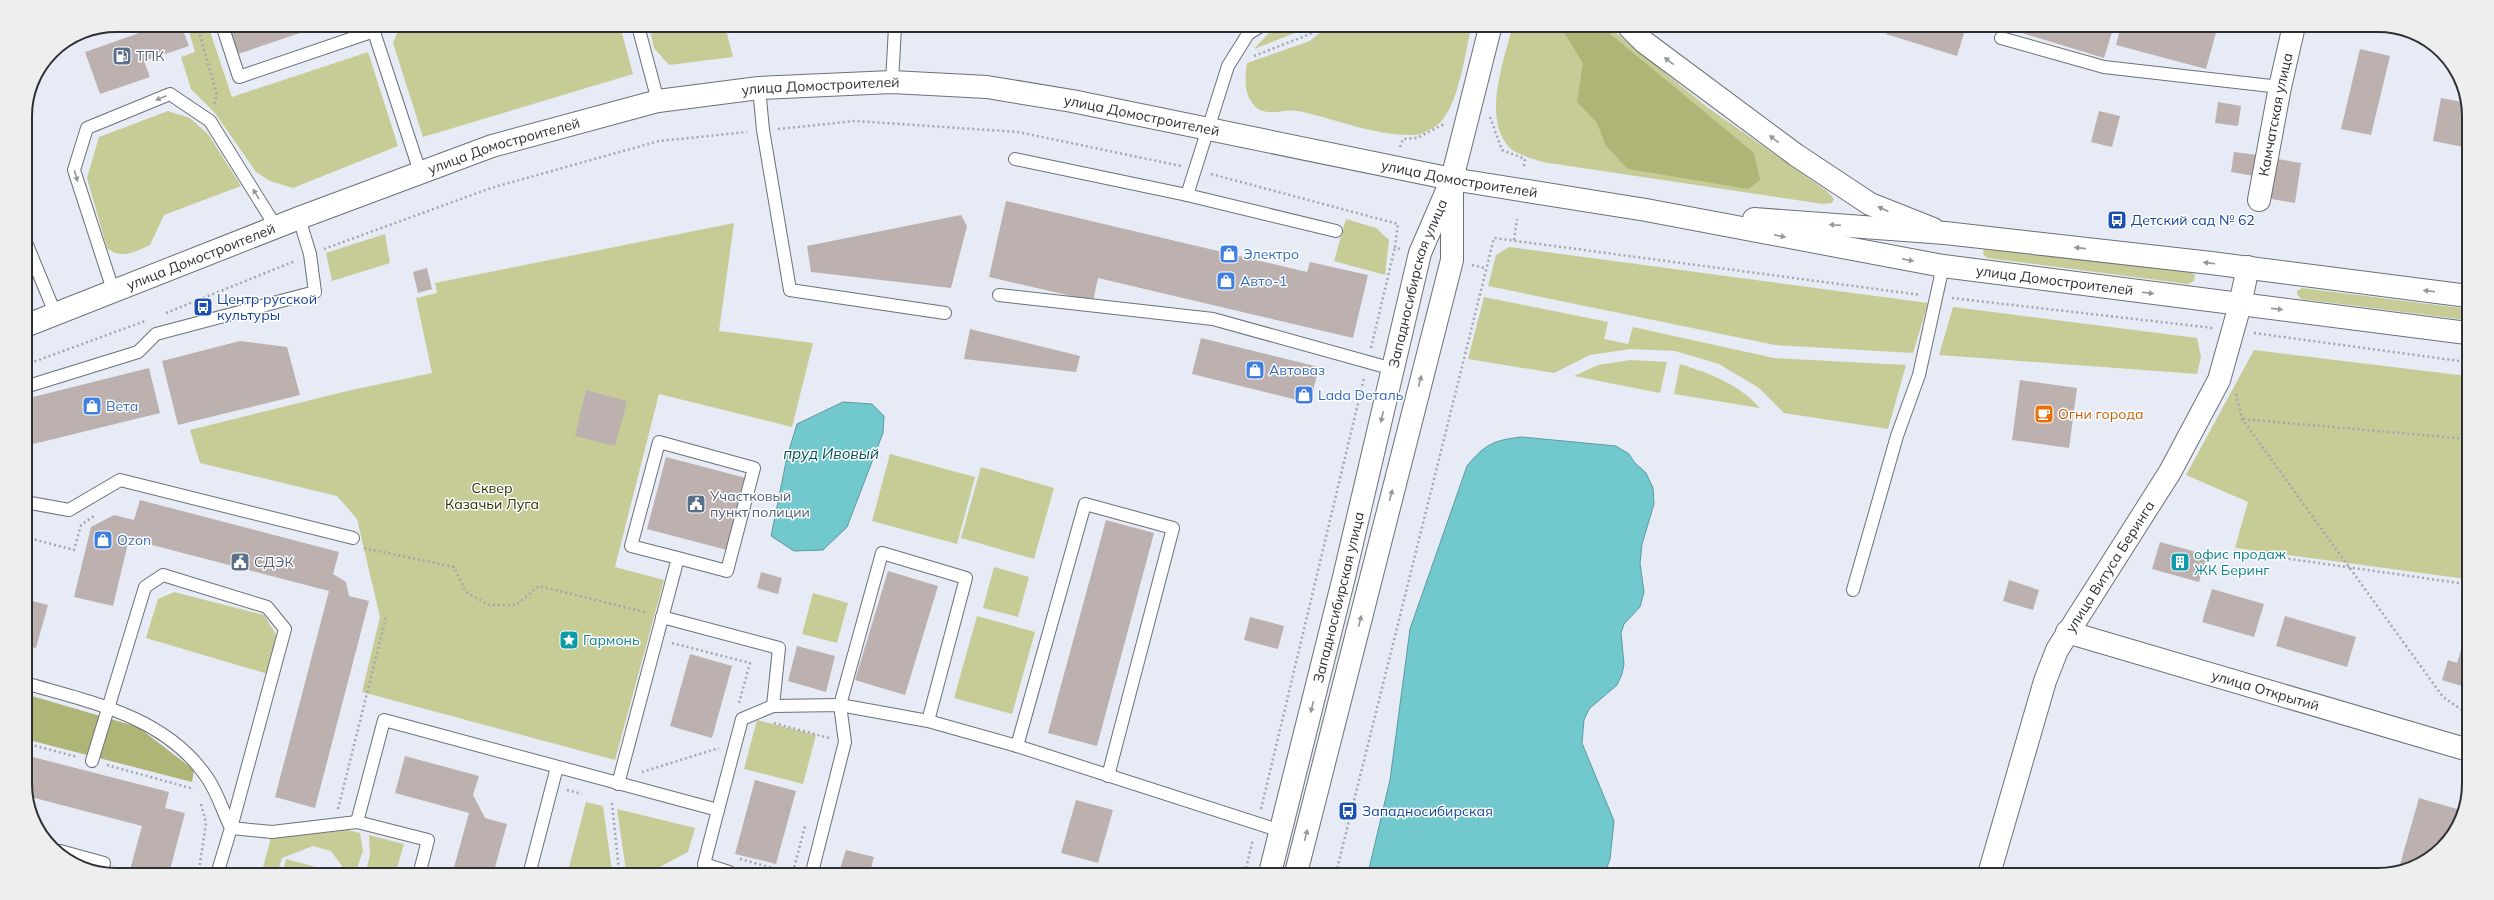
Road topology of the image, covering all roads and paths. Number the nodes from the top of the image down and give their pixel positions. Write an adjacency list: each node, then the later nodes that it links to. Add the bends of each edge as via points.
1 (199, 32): 20 (path, via 217,95)
2 (224, 32): 3 (lane, via 239,77)
3 (362, 32)
4 (374, 32): 27 (lane)
5 (640, 32): 17 (lane)
6 (895, 32): 14 (lane)
7 (1246, 32): 13 (lane)
8 (1312, 32): 13 (path)
9 (1489, 32): 28 (main road)
10 (1634, 32): 36 (main road, one-way to 10, via 1870,204 1796,155)
11 (2293, 32): 15 (main road, Камчатская улица)
12 (2001, 38): 15 (lane, via 2104,67)
13 (1228, 66): 21 (lane)
14 (892, 82): 16 (main road, улица Домостроителей); 21 (main road, улица Домостроителей, via 988,87)
15 (2280, 87): 30 (main road, Камчатская улица)
16 (759, 88): 17 (main road, улица Домостроителей); 22 (lane)
17 (658, 101): 27 (main road, улица Домостроителей, via 492,146)
18 (1487, 110): 25 (path, via 1502,150 1525,159)
19 (1446, 120): 23 (path, via 1443,125 1417,138 1402,139)
20 (210, 121): 34 (lane, one-way to 20); 44 (lane, one-way to 44, via 170,94 87,128 74,170)
21 (1207, 128): 26 (lane); 28 (main road, улица Домостроителей)
22 (763, 130): 26 (path, via 855,121 1018,132); 40 (path, via 651,143 491,188); 49 (lane, via 790,290)
23 (1400, 147)
24 (1015, 159): 29 (lane)
25 (1524, 166)
26 (1194, 169): 29 (lane); 38 (path, via 1398,224)
27 (420, 172): 32 (main road, улица Домостроителей)
28 (1452, 179): 31 (main road, улица Домостроителей); 59 (main road, Западносибирская улица, via 1420,253); 120 (main road, Западносибирская улица, one-way to 28, via 1452,260)
29 (1187, 195): 35 (lane)
30 (2259, 200)
31 (1646, 210): 36 (main road, улица Домостроителей, one-way to 31); 42 (main road, улица Домостроителей, one-way to 42)
32 (299, 218): 34 (main road, улица Домостроителей); 40 (lane)
33 (1517, 219): 37 (path)
34 (276, 227): 44 (main road, улица Домостроителей)
35 (1336, 231)
36 (1945, 233): 43 (main road, улица Домостроителей, one-way to 36)
37 (1514, 240): 47 (path); 121 (path, via 1494,238 1485,268)
38 (1395, 247): 39 (path); 56 (path)
39 (1402, 249)
40 (310, 254): 51 (path); 60 (lane, via 315,292 156,334 138,352)
41 (32, 257): 50 (lane)
42 (1943, 266): 47 (lane); 48 (main road, улица Домостроителей, one-way to 48)
43 (2248, 267): 46 (main road, улица Домостроителей, one-way to 43); 48 (main road, улица Витуса Беринга)
44 (113, 290): 50 (main road, улица Домостроителей)
45 (999, 295): 56 (lane, via 1213,319)
46 (2462, 295)
47 (1936, 297): 54 (path); 73 (lane, via 1919,375 1897,436)
48 (2240, 305): 54 (main road, улица Витуса Беринга); 55 (main road, улица Домостроителей, one-way to 55)
49 (945, 313)
50 (55, 314): 53 (main road, улица Домостроителей)
51 (161, 315)
52 (147, 320): 58 (path)
53 (32, 323)
54 (2232, 331): 57 (path); 76 (main road, улица Витуса Беринга, via 2219,380 2170,472)
55 (2462, 332)
56 (1368, 361): 59 (lane); 103 (path)
57 (2462, 361)
58 (32, 362)
59 (1393, 368): 105 (main road, Западносибирская улица, one-way to 105)
60 (32, 385)
61 (2235, 391): 62 (path)
62 (2242, 419): 63 (path); 71 (path)
63 (2462, 439)
64 (32, 503): 66 (lane, via 69,510 120,480)
65 (99, 512): 67 (path, via 81,525 74,550)
66 (353, 538)
67 (32, 539)
68 (362, 548): 75 (path, via 454,568 466,592 489,605 516,605 539,586)
69 (2234, 551): 71 (path)
70 (678, 558): 70 (lane, via 631,546 659,442 754,468 727,571); 75 (lane)
71 (2349, 568): 72 (path); 83 (path, via 2443,697)
72 (2462, 583)
73 (1853, 590)
74 (386, 617): 100 (path)
75 (662, 617): 80 (lane, via 779,648); 92 (lane)
76 (2067, 632): 90 (main road, улица Открытий); 122 (main road, улица Витуса Беринга, via 2051,664)
77 (670, 649): 82 (path, via 672,642 750,663)
78 (32, 685): 79 (lane)
79 (106, 706): 91 (lane); 94 (lane, via 145,722 176,743); 104 (lane, via 145,587 163,575 267,606 286,629)
80 (773, 706): 81 (lane); 99 (lane, via 742,719)
81 (840, 706): 84 (lane); 84 (lane, via 882,553 966,578); 117 (lane, via 845,742)
82 (738, 708)
83 (2462, 710)
84 (928, 721): 88 (lane)
85 (769, 722): 87 (path, via 829,738)
86 (32, 745): 91 (path)
87 (827, 745)
88 (1017, 746): 95 (lane); 95 (lane, via 1085,504 1172,528)
89 (722, 747): 92 (path, via 635,774)
90 (2462, 748)
91 (92, 761): 97 (path)
92 (623, 762): 96 (lane)
93 (557, 767): 96 (lane); 102 (lane, via 384,720); 112 (lane)
94 (202, 772): 97 (path); 104 (lane)
95 (1108, 776): 103 (lane)
96 (618, 784): 99 (lane)
97 (198, 790): 109 (path, via 206,823)
98 (612, 803): 113 (path)
99 (718, 810): 114 (lane, via 704,864)
100 (337, 812)
101 (807, 820): 116 (path)
102 (357, 822): 104 (lane, via 272,832); 111 (lane, via 428,840)
103 (1257, 824): 105 (lane); 118 (path)
104 (231, 828): 110 (lane)
105 (1281, 831): 119 (main road, Западносибирская улица)
106 (68, 853): 108 (lane, via 104,863)
107 (738, 859): 115 (path)
108 (103, 867)
109 (199, 868)
110 (219, 868)
111 (421, 868)
112 (531, 868)
113 (619, 868)
114 (716, 868)
115 (772, 868)
116 (794, 868)
117 (813, 868)
118 (1246, 868)
119 (1271, 868)
120 (1297, 868)
121 (1337, 868)
122 (1991, 868)

